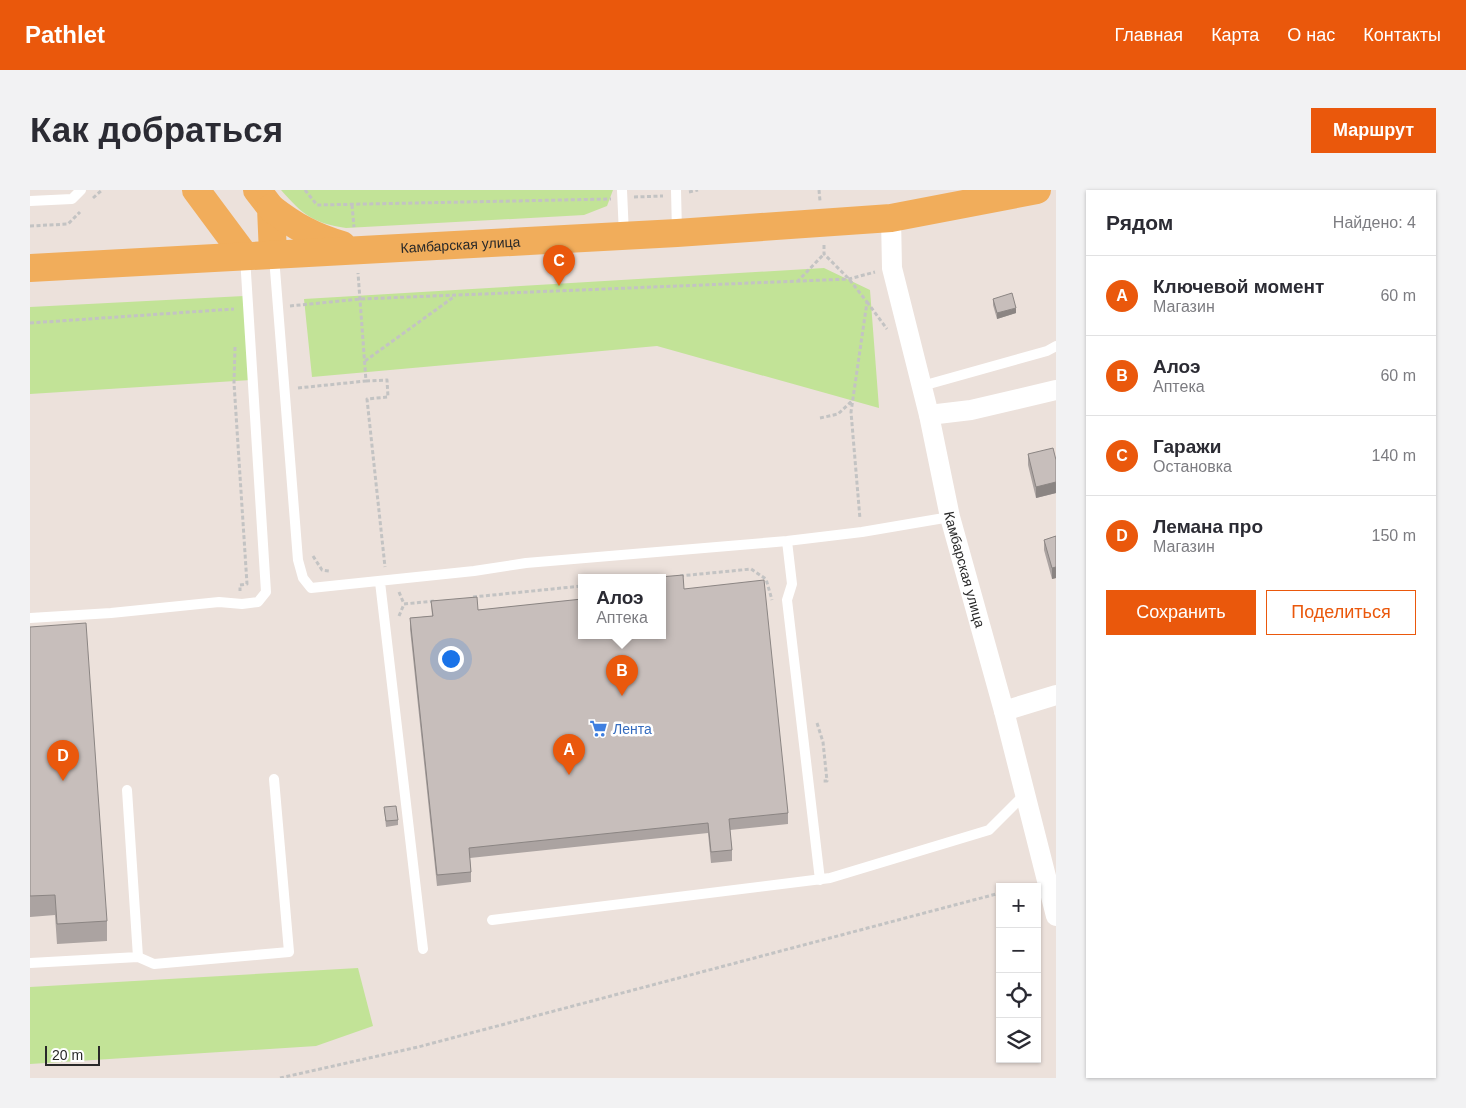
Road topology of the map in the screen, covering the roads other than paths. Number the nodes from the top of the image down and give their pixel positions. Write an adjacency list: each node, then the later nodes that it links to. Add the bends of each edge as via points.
1 (56, 190): 8 (lane)
2 (81, 190): 8 (lane, via 72,200)
3 (196, 190): 15 (main road)
4 (1037, 190): 10 (main road, Камбарская улица)
5 (676, 193): 11 (lane)
6 (622, 194): 12 (lane)
7 (264, 199): 13 (main road, via 294,227); 14 (main road)
8 (66, 200): 9 (lane)
9 (30, 201)
10 (891, 218): 11 (main road, Камбарская улица); 18 (street, Камбарская улица, via 892,268)
11 (677, 233): 12 (main road, Камбарская улица)
12 (624, 236): 13 (main road, Камбарская улица)
13 (356, 249): 14 (main road, Камбарская улица)
14 (274, 254): 15 (main road, Камбарская улица); 23 (lane, via 302,578 311,588)
15 (245, 256): 16 (main road, Камбарская улица); 24 (lane, via 266,592 258,602 242,604 218,602)
16 (30, 268)
17 (1056, 346): 18 (lane)
18 (922, 386): 20 (street, Камбарская улица)
19 (1056, 390): 20 (street, via 971,410)
20 (929, 415): 21 (street, Камбарская улица)
21 (950, 517): 22 (lane); 26 (street, Камбарская улица)
22 (788, 540): 23 (lane, via 526,563); 30 (lane, via 792,584 787,600)
23 (380, 582): 33 (lane)
24 (30, 618)
25 (1056, 695): 26 (street)
26 (1004, 711): 29 (street, Камбарская улица)
27 (274, 779): 34 (lane, via 289,952 154,964)
28 (127, 790): 34 (lane)
29 (1025, 794): 30 (lane, via 989,830); 31 (street, Камбарская улица)
30 (820, 880): 32 (lane)
31 (1056, 916)
32 (492, 920)
33 (422, 949)
34 (138, 956): 35 (lane)
35 (30, 962)

